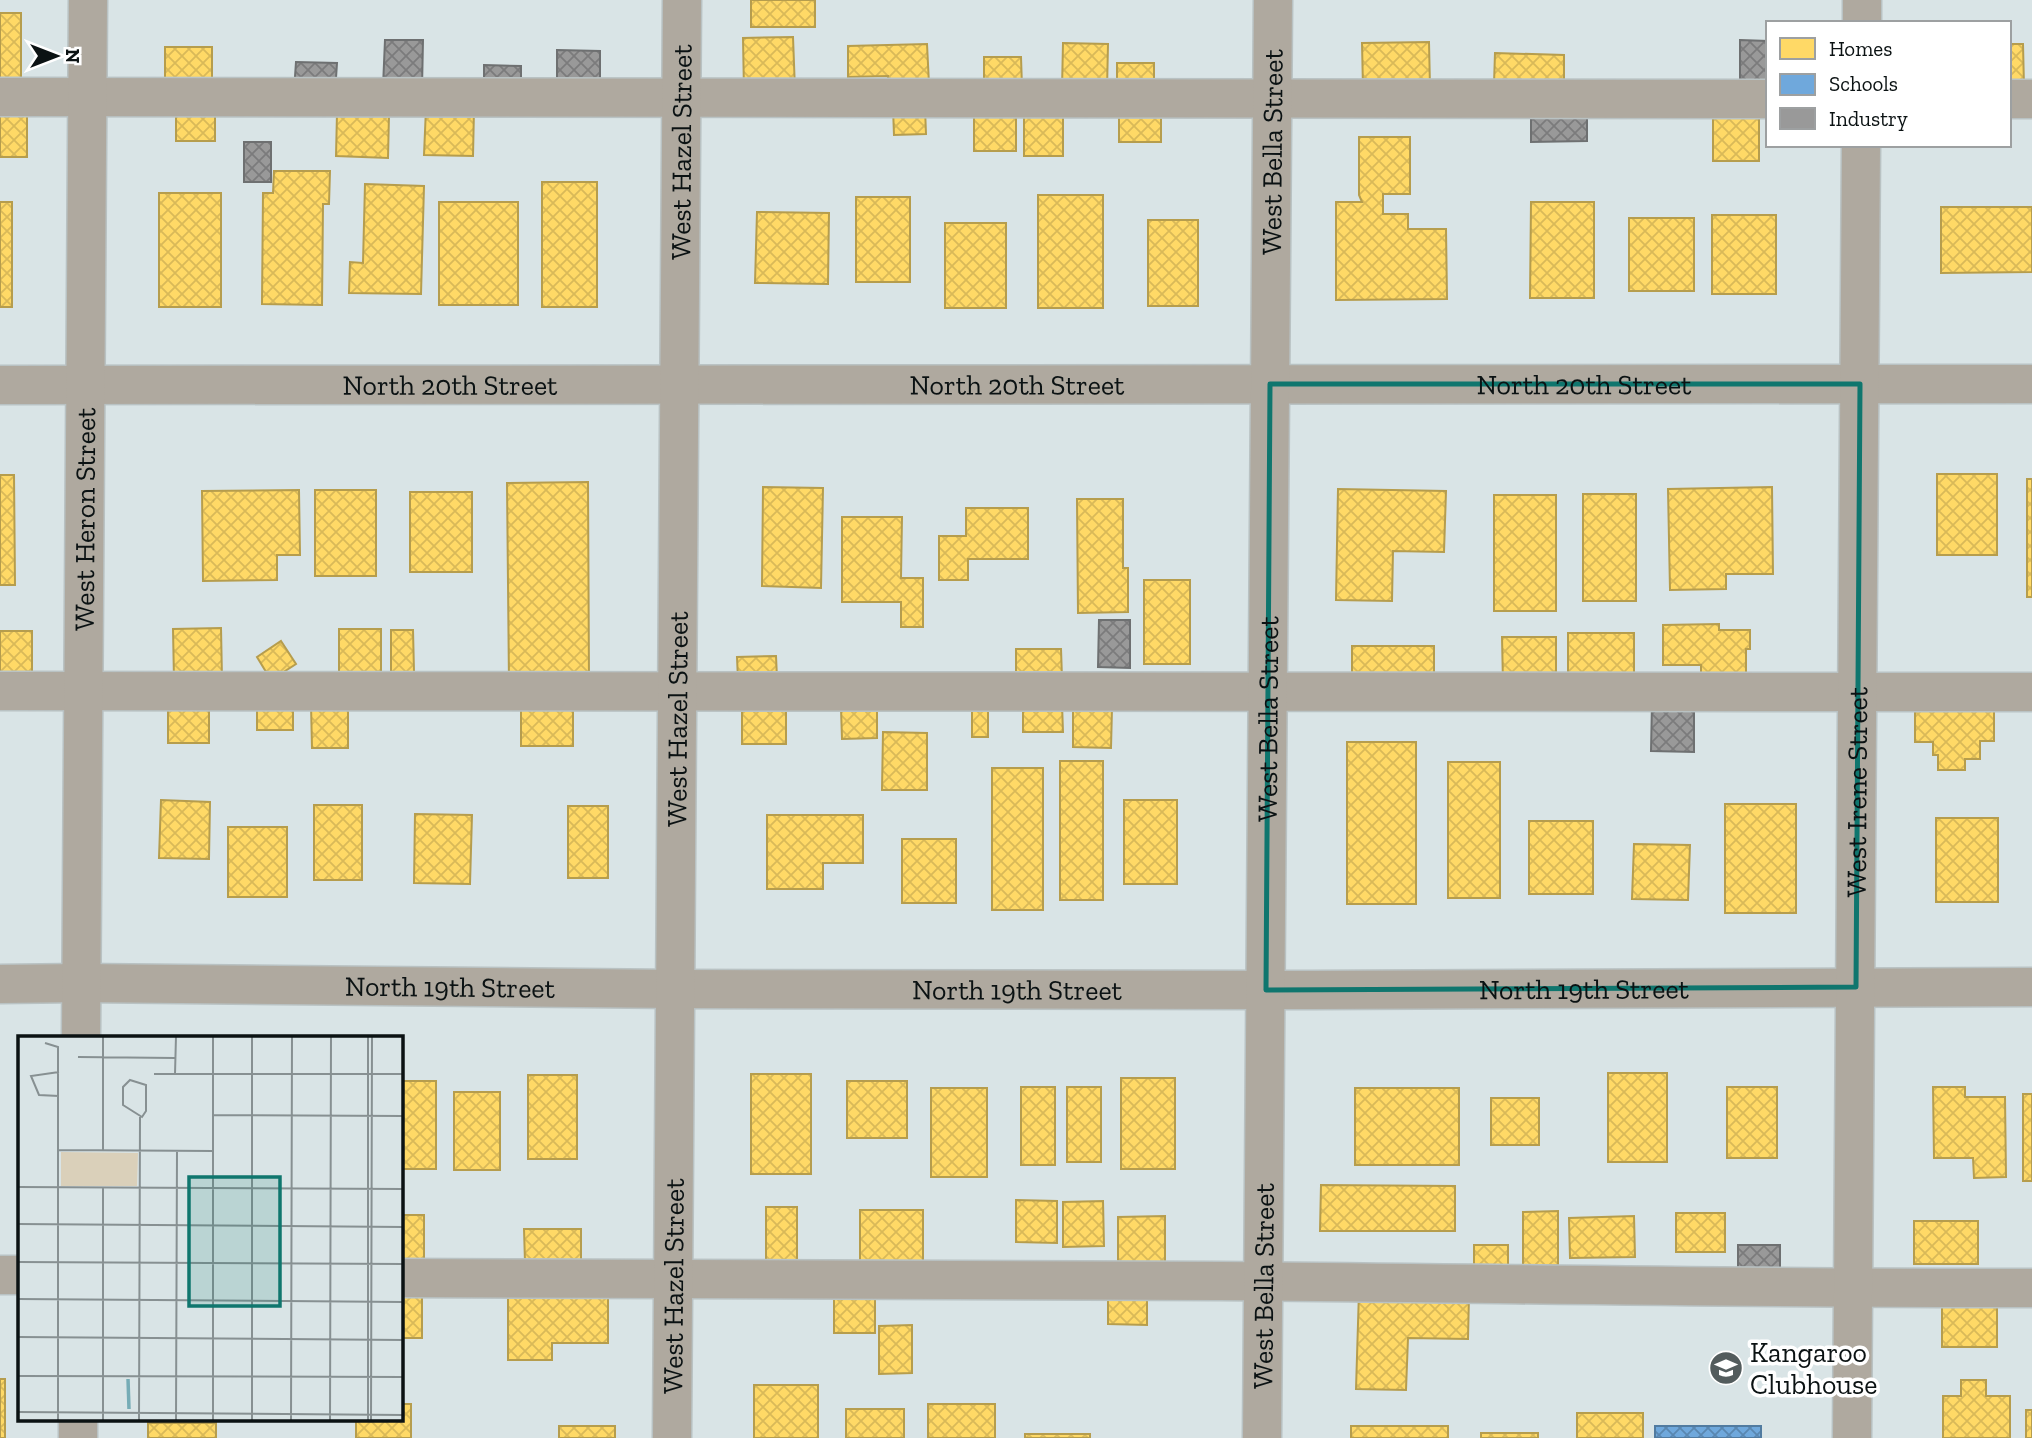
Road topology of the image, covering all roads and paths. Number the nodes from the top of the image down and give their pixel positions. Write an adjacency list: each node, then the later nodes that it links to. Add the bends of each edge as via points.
1 (88, 0): 7 (street, West Heron Street)
2 (682, 0): 8 (street, West Hazel Street)
3 (1273, 0): 9 (street, West Bella Street)
4 (1863, 0): 5 (street)
5 (1862, 21)
6 (0, 97): 7 (street)
7 (87, 97): 8 (street); 14 (street, West Heron Street)
8 (681, 97): 9 (street); 15 (street, West Hazel Street)
9 (1272, 98): 10 (street); 16 (street, West Bella Street)
10 (1766, 99)
11 (2011, 99): 12 (street)
12 (2032, 99)
13 (1861, 147): 17 (street, West Irene Street)
14 (85, 384): 15 (street, North 20th Street); 19 (street, North 20th Street); 21 (street, West Heron Street)
15 (679, 384): 16 (street, North 20th Street); 22 (street, West Hazel Street)
16 (1270, 384): 17 (street, North 20th Street); 23 (street, West Bella Street)
17 (1860, 384): 18 (street, North 20th Street); 24 (street, West Irene Street)
18 (2032, 384)
19 (0, 385)
20 (0, 691): 21 (street)
21 (83, 691): 22 (street); 26 (street, West Heron Street)
22 (677, 691): 23 (street); 30 (street, West Hazel Street)
23 (1268, 692): 24 (street); 31 (street, West Bella Street)
24 (1858, 692): 25 (street); 29 (street, West Irene Street)
25 (2032, 692)
26 (81, 983): 27 (street, North 19th Street); 30 (street, North 19th Street); 32 (street, West Heron Street)
27 (0, 984)
28 (2032, 986): 29 (street, North 19th Street)
29 (1856, 987): 31 (street, North 19th Street); 38 (street, West Irene Street)
30 (675, 989): 31 (street, North 19th Street); 36 (street, West Hazel Street)
31 (1266, 990): 37 (street, West Bella Street)
32 (80, 1036)
33 (0, 1275): 34 (street)
34 (18, 1275)
35 (402, 1278): 36 (street)
36 (673, 1278): 37 (street); 42 (street, West Hazel Street)
37 (1264, 1281): 38 (street); 43 (street, West Bella Street)
38 (1854, 1288): 39 (street); 44 (street, West Irene Street)
39 (2032, 1288)
40 (78, 1420): 41 (street)
41 (78, 1438)
42 (672, 1438)
43 (1262, 1438)
44 (1852, 1438)

